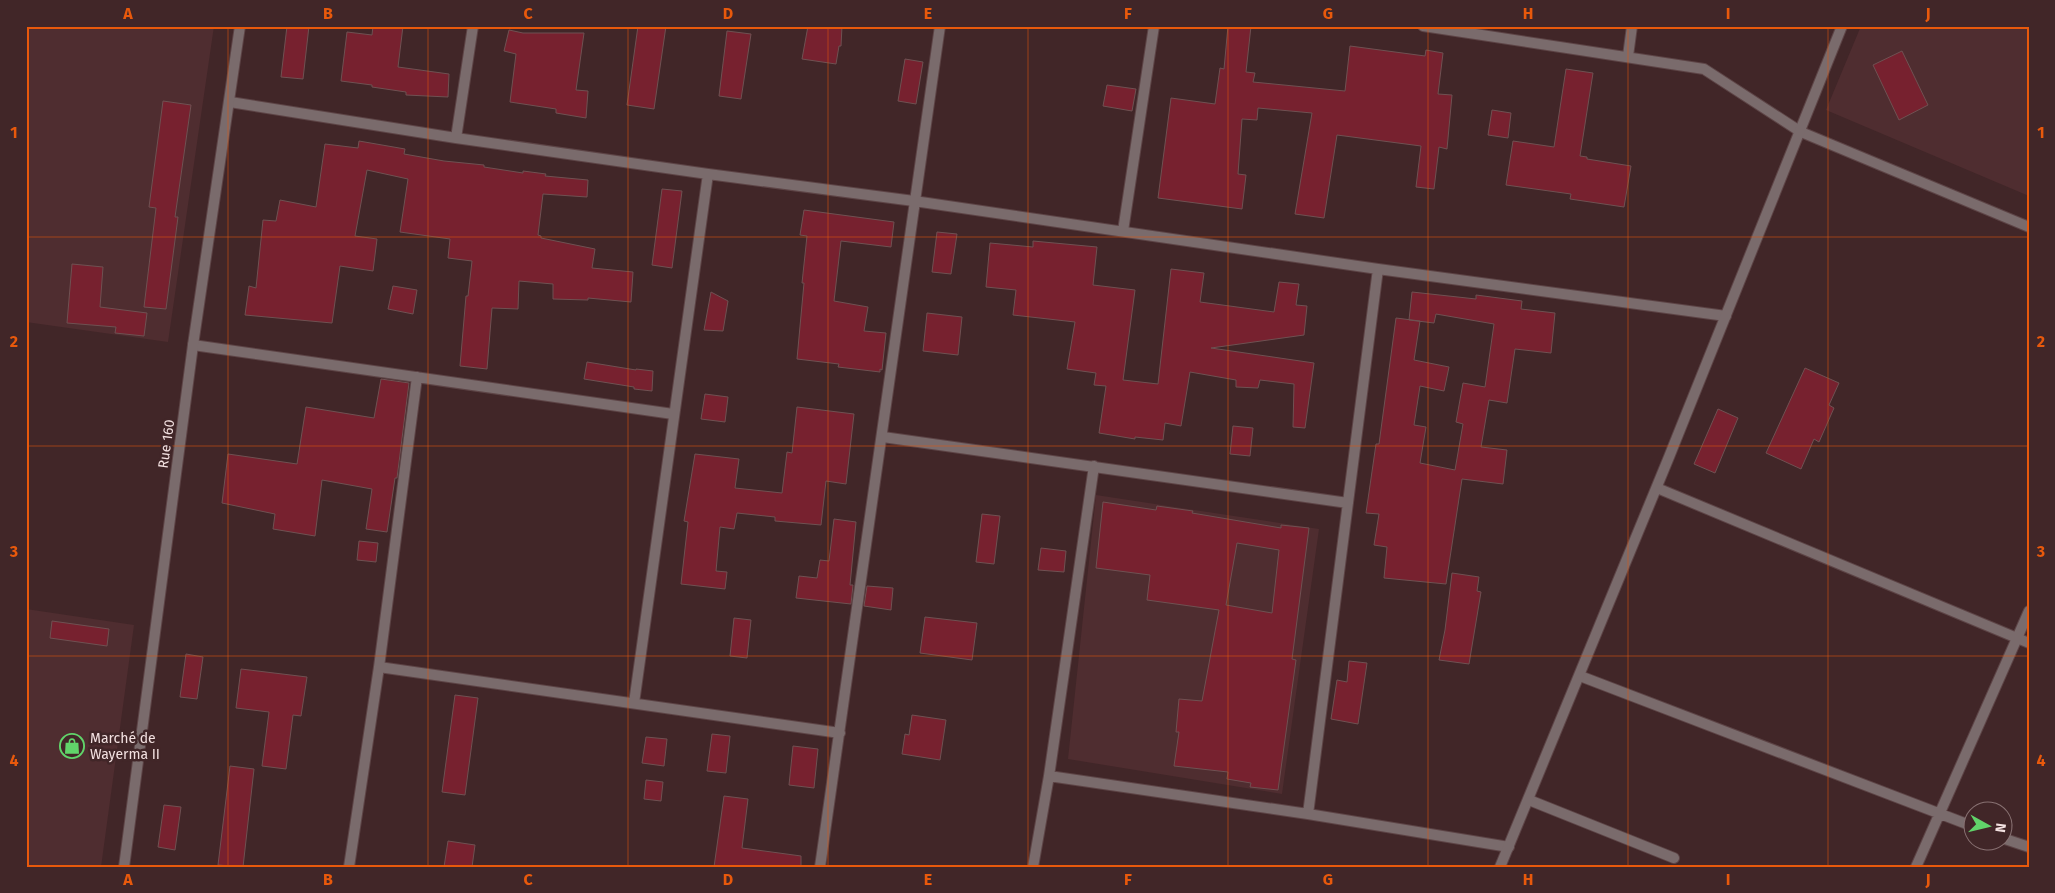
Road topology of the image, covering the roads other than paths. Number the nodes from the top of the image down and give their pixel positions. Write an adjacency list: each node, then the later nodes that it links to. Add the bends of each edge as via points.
1 (240, 26): 9 (street, Rue 160)
2 (473, 26): 11 (street)
3 (940, 26): 13 (street)
4 (1154, 26): 15 (street)
5 (1423, 26): 8 (street)
6 (1632, 26): 8 (street)
7 (1842, 26): 10 (street)
8 (1628, 56): 10 (street, via 1704,69)
9 (230, 102): 11 (street); 18 (street, Rue 160)
10 (1801, 132): 14 (street); 17 (street)
11 (456, 138): 12 (street)
12 (708, 174): 13 (street); 20 (street)
13 (914, 201): 15 (street); 21 (street)
14 (2029, 227)
15 (1123, 231): 16 (street)
16 (1378, 269): 17 (street); 24 (street)
17 (1726, 316): 23 (street)
18 (193, 345): 19 (street); 41 (street, Rue 160)
19 (417, 378): 20 (street); 28 (street)
20 (673, 414): 30 (street)
21 (883, 437): 22 (street); 31 (street)
22 (1094, 466): 24 (street); 32 (street)
23 (1657, 488): 26 (street); 29 (street)
24 (1348, 504): 34 (street)
25 (2029, 611): 26 (street)
26 (2017, 638): 27 (street); 35 (street)
27 (2029, 644)
28 (379, 666): 30 (street); 42 (street)
29 (1580, 676): 33 (street); 35 (street)
30 (634, 703): 31 (street)
31 (840, 733): 43 (street)
32 (1049, 776): 34 (street); 44 (street)
33 (1529, 800): 38 (street); 40 (street)
34 (1308, 814): 38 (street)
35 (1939, 814): 36 (street); 46 (street)
36 (1962, 822)
37 (2012, 841): 39 (street)
38 (1509, 847): 45 (street)
39 (2029, 847)
40 (1674, 858)
41 (124, 867)
42 (349, 867)
43 (820, 867)
44 (1033, 867)
45 (1500, 867)
46 (1916, 867)

